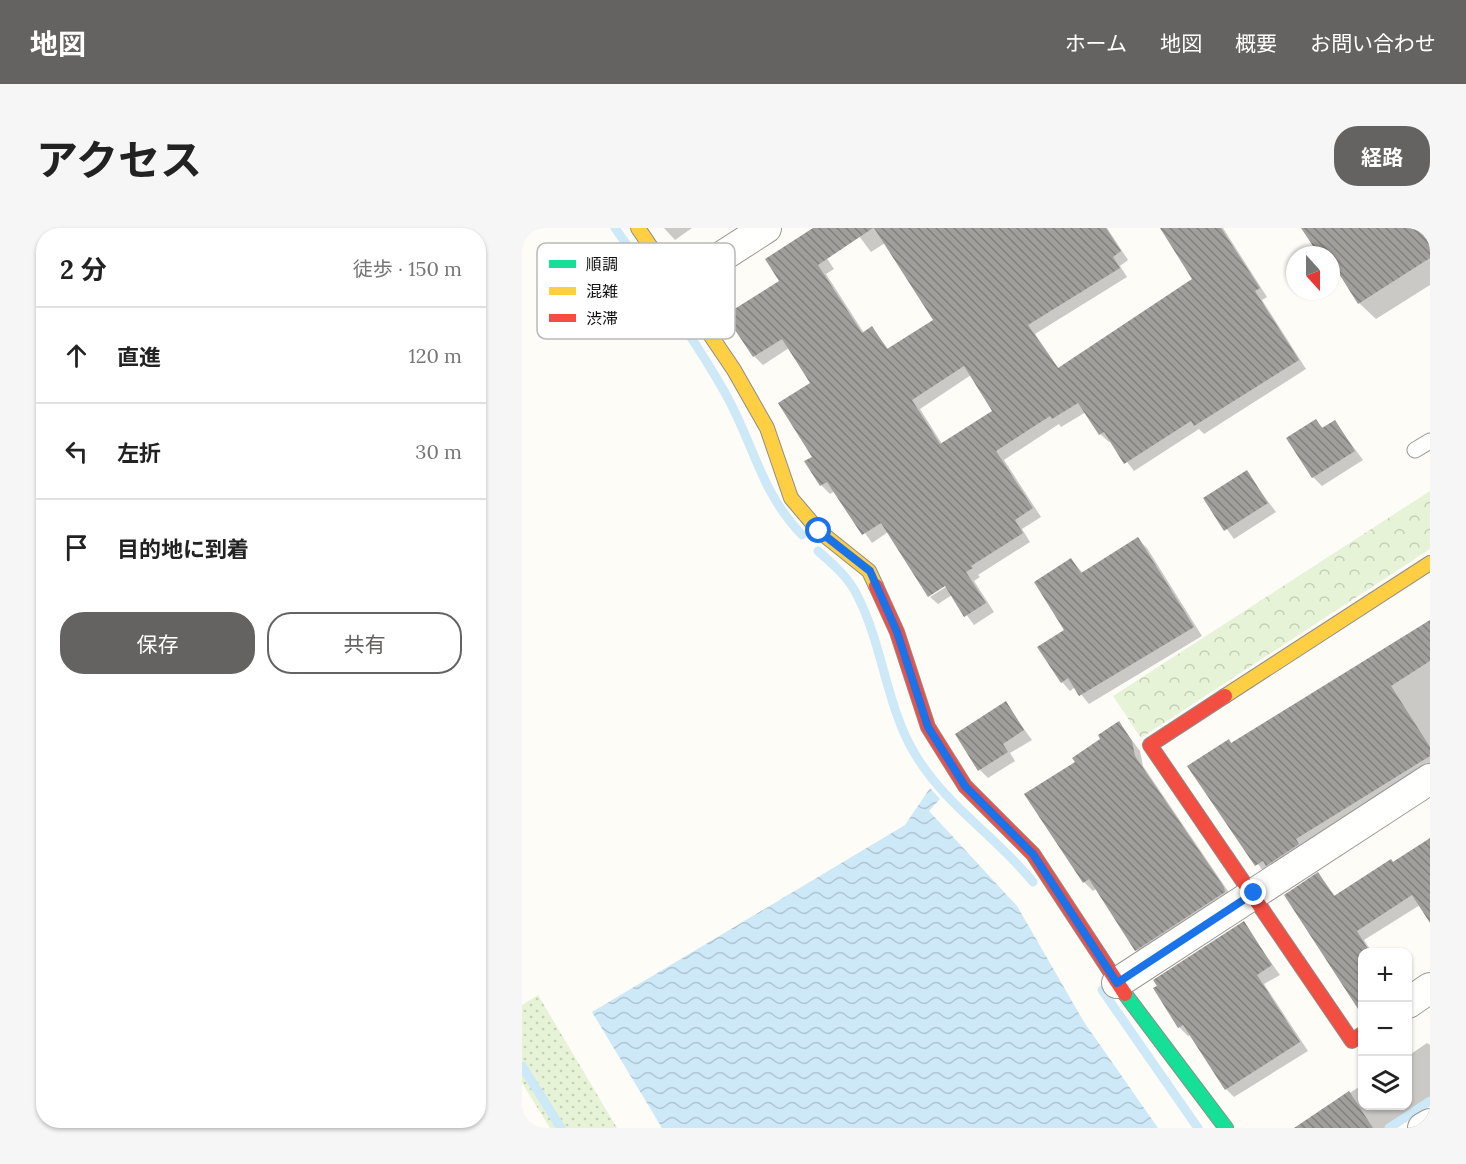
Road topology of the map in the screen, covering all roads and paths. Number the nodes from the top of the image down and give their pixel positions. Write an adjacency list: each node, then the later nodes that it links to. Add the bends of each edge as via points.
1 (638, 228): 3 (street)
2 (766, 228): 4 (street)
3 (648, 243)
4 (735, 248)
5 (713, 339): 11 (street, via 767,428 790,498 819,531 870,571 897,632 928,727 965,786 1033,854)
6 (1430, 441): 7 (lane)
7 (1415, 450)
8 (1430, 563): 10 (street, via 1150,745)
9 (1430, 779): 10 (street)
10 (1254, 893): 11 (street); 14 (street, via 1352,1041)
11 (1117, 983): 16 (street)
12 (1430, 988): 13 (street)
13 (1409, 1002)
14 (1358, 1037)
15 (1430, 1124): 17 (street)
16 (1226, 1128)
17 (1423, 1128)

